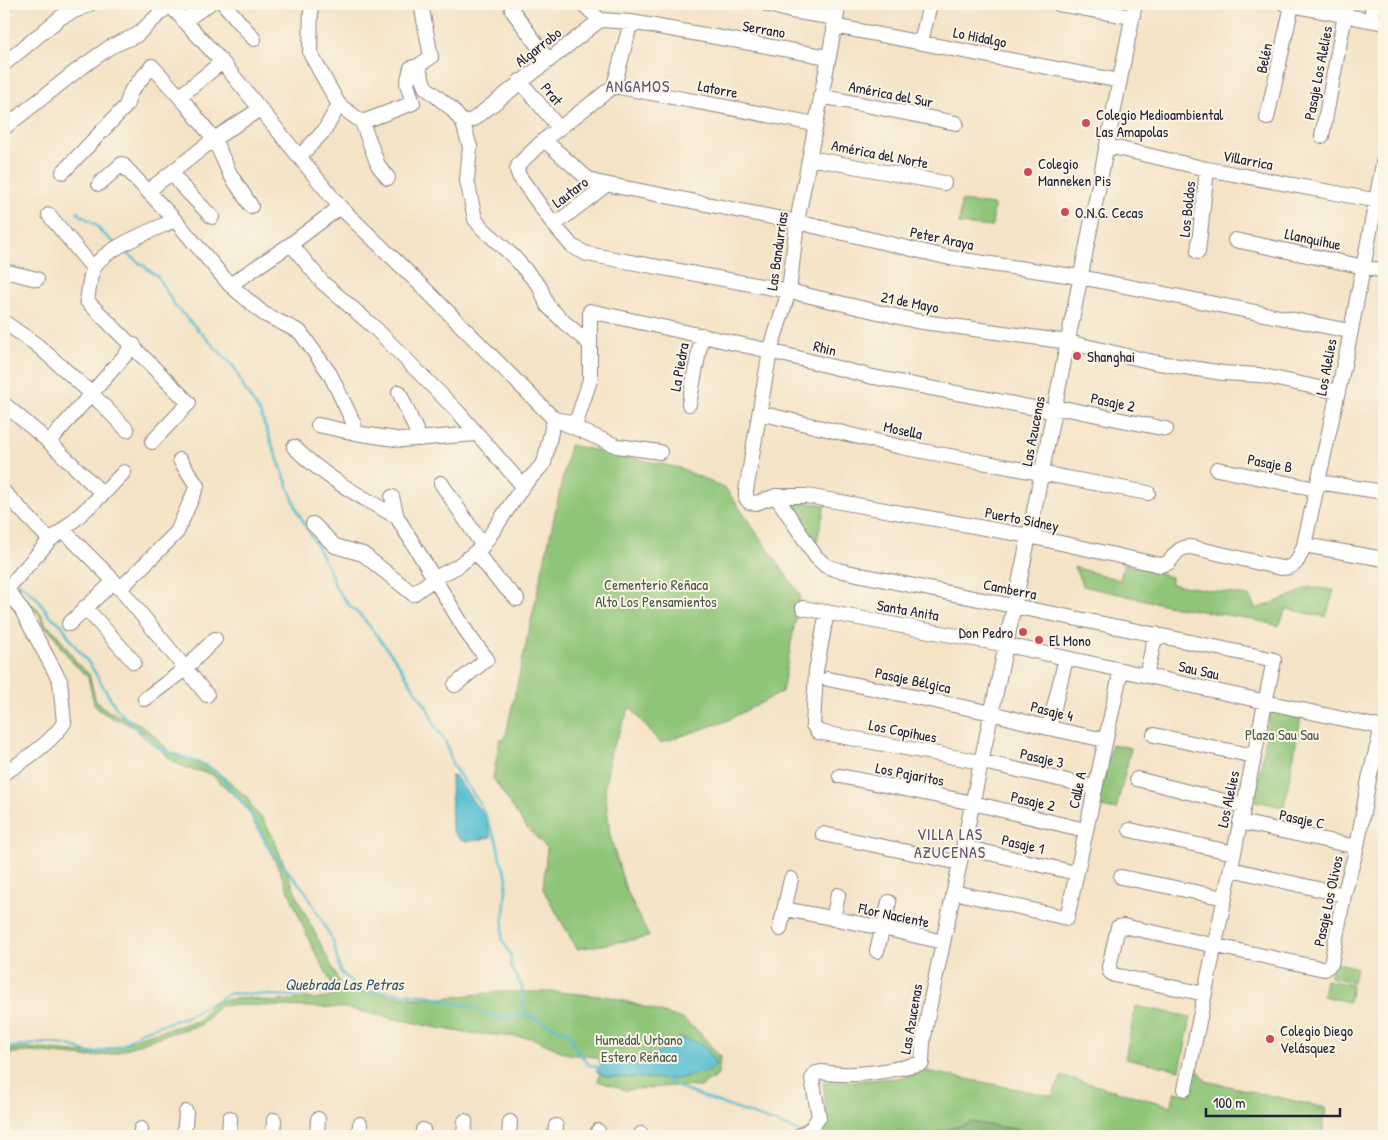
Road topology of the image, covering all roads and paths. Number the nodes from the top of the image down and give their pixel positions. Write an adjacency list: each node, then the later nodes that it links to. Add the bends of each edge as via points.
1 (90, 4): 28 (street, via 61,17)
2 (170, 4): 19 (street); 42 (street, via 137,35 110,47)
3 (209, 4): 19 (street)
4 (224, 4): 23 (street)
5 (310, 4): 35 (street, via 310,53)
6 (422, 4): 29 (street, via 431,57)
7 (766, 4): 14 (street, Lo Hidalgo)
8 (839, 4): 22 (street, Las Bandurrias)
9 (930, 4): 24 (street)
10 (1059, 4): 16 (street)
11 (1289, 4): 17 (street); 37 (street, Belén)
12 (1374, 4): 20 (street)
13 (586, 5): 18 (street)
14 (792, 7): 22 (street, Lo Hidalgo)
15 (512, 10): 26 (street)
16 (1133, 10): 30 (street, Las Azucenas)
17 (1346, 15): 20 (street); 44 (street, Pasaje Los Alelies)
18 (600, 20): 21 (street, Serrano); 26 (street, Algarrobo)
19 (184, 21): 27 (street)
20 (1378, 21)
21 (631, 22): 25 (street, Serrano); 32 (street)
22 (835, 22): 24 (street, Lo Hidalgo); 25 (street, Las Bandurrias)
23 (254, 39)
24 (921, 42): 30 (street, Lo Hidalgo)
25 (828, 57): 34 (street, Las Bandurrias)
26 (548, 60): 31 (street, Algarrobo)
27 (222, 62): 33 (street); 36 (street)
28 (4, 64)
29 (418, 66): 38 (street, via 411,68 407,84 414,103); 39 (street, via 425,87)
30 (1120, 81): 47 (street, Las Azucenas)
31 (520, 82): 39 (street, Algarrobo, via 474,119); 43 (street, Prat)
32 (614, 86): 41 (street, Latorre); 43 (street)
33 (180, 96): 45 (street); 52 (street, via 152,66 131,91 126,106)
34 (820, 96): 40 (street, América del Sur); 41 (street, Las Bandurrias)
35 (340, 105): 38 (street); 48 (street, via 324,131)
36 (260, 109): 45 (street); 48 (street)
37 (1268, 118)
38 (362, 122): 54 (street, via 378,165)
39 (463, 123): 82 (street, via 470,147 467,180 474,219 540,287 547,305)
40 (956, 123)
41 (815, 124): 49 (street, Las Bandurrias)
42 (4, 128)
43 (559, 128): 46 (street)
44 (1322, 136)
45 (214, 139): 53 (street); 60 (street, via 230,174)
46 (544, 140): 57 (street, Peter Araya, via 587,178); 66 (street, 21 de Mayo, via 519,164 518,169)
47 (1108, 146): 51 (street, Villarrica); 74 (street, Las Azucenas)
48 (299, 157): 61 (street)
49 (810, 158): 55 (street, América del Norte); 65 (street, Las Bandurrias)
50 (1384, 159): 59 (street, Los Alelies)
51 (1207, 169): 59 (street, Villarrica); 69 (street, Los Boldos)
52 (63, 172)
53 (172, 172): 58 (street); 63 (street)
54 (388, 178)
55 (944, 183)
56 (99, 184): 58 (street, via 122,164)
57 (606, 185): 65 (street, Peter Araya); 66 (street, Lautaro)
58 (148, 191): 64 (street)
59 (1380, 201): 70 (street, Los Alelies)
60 (251, 206)
61 (340, 207): 68 (street); 92 (street)
62 (49, 215): 71 (street)
63 (212, 216)
64 (175, 220): 71 (street, via 102,256); 76 (street)
65 (797, 222): 74 (street, Peter Araya, via 950,258); 77 (street, Las Bandurrias)
66 (554, 225): 77 (street, 21 de Mayo, via 572,246 587,254)
67 (1235, 240): 70 (street, Llanquihue)
68 (291, 244): 76 (street); 97 (street, via 322,282 374,328)
69 (1198, 252)
70 (1363, 266): 73 (street, Llanquihue); 79 (street, Los Alelies)
71 (93, 268): 83 (street, via 87,301)
72 (4, 271): 75 (street)
73 (1384, 271)
74 (1080, 277): 79 (street, Peter Araya); 81 (street, Las Azucenas)
75 (37, 279)
76 (230, 285): 96 (street, via 264,314 300,332 330,374 354,424)
77 (789, 291): 81 (street, 21 de Mayo, via 916,321); 84 (street, Las Bandurrias)
78 (4, 322): 87 (street, via 36,344)
79 (1349, 331): 86 (street, Los Alelies)
80 (702, 335): 82 (street, Rhin, via 590,311); 84 (street, Rhin); 89 (street, La Piedra)
81 (1068, 342): 86 (street, 21 de Mayo, via 1153,362 1259,375); 90 (street, Las Azucenas)
82 (590, 343): 92 (street, via 590,380 576,422)
83 (134, 346): 87 (street); 100 (street, via 189,403)
84 (770, 351): 90 (street, Rhin, via 873,377); 91 (street, Las Bandurrias)
85 (399, 392): 98 (street)
86 (1338, 392): 108 (street, Los Alelies)
87 (92, 394): 95 (street); 99 (street)
88 (4, 404): 99 (street)
89 (689, 404)
90 (1054, 410): 94 (street, Pasaje 2, via 1068,409); 106 (street, Las Azucenas)
91 (760, 413): 106 (street, Mosella, via 901,447); 116 (street, Las Bandurrias, via 746,491)
92 (554, 419): 102 (street, via 617,446); 109 (street, via 544,463)
93 (318, 425): 96 (street)
94 (1166, 429)
95 (127, 430)
96 (355, 434): 98 (street)
97 (476, 434): 98 (street); 109 (street)
98 (420, 439)
99 (49, 442): 112 (street)
100 (152, 442)
101 (294, 447): 117 (street, via 308,461 352,491)
102 (660, 452)
103 (180, 460): 127 (street, via 197,486 177,532)
104 (1217, 469): 108 (street, Pasaje B)
105 (124, 472): 112 (street)
106 (1041, 473): 113 (street); 120 (street, Las Azucenas)
107 (441, 483): 123 (street)
108 (1317, 485): 111 (street, Pasaje B); 122 (street, Los Alelies)
109 (523, 486): 123 (street)
110 (4, 492): 121 (street)
111 (1384, 492)
112 (103, 494): 119 (street)
113 (1148, 494)
114 (776, 496): 116 (street, Puerto Sidney); 120 (street, Puerto Sidney, via 808,496); 130 (street, Camberra, via 826,566)
115 (392, 497): 117 (street)
116 (749, 502)
117 (397, 517): 126 (street)
118 (313, 524): 126 (street, via 335,546 362,554 414,594)
119 (64, 530): 121 (street); 127 (street)
120 (1029, 536): 125 (street, Puerto Sidney, via 1160,565 1168,563 1179,549 1191,547); 130 (street, Las Azucenas)
121 (50, 540): 155 (street, via 7,589 60,681 64,723 57,733)
122 (1304, 545): 124 (street); 125 (street, Los Alelies, via 1296,563 1290,568)
123 (480, 549): 126 (street); 128 (street, via 497,579)
124 (1384, 559)
125 (1281, 568)
126 (435, 578): 144 (street, via 469,636 487,659)
127 (117, 585): 129 (street); 140 (street)
128 (517, 599)
129 (85, 607): 133 (street); 139 (street)
130 (1014, 607): 134 (street, Camberra); 136 (street, Las Azucenas)
131 (803, 608): 132 (street, Santa Anita)
132 (827, 612): 136 (street, Santa Anita); 154 (street, Los Copihues, via 816,671 813,725 818,732)
133 (69, 624)
134 (1156, 634): 138 (street, Camberra); 142 (street)
135 (215, 639): 140 (street)
136 (1007, 645): 137 (street, Sau Sau); 148 (street, Las Azucenas)
137 (1066, 658): 141 (street, Sau Sau); 149 (street)
138 (1274, 660): 147 (street, Los Alelies)
139 (134, 662)
140 (185, 669): 145 (street); 146 (street)
141 (1121, 670): 142 (street, Sau Sau); 152 (street, Calle A)
142 (1146, 675): 147 (street, Sau Sau)
143 (828, 679): 148 (street, Pasaje Bélgica)
144 (455, 685)
145 (207, 695)
146 (145, 699)
147 (1265, 702): 150 (street, Sau Sau); 153 (street, Los Alelies)
148 (992, 713): 149 (street, Pasaje 4); 154 (street, Las Azucenas)
149 (1049, 728): 152 (street, Pasaje 4)
150 (1383, 728): 166 (street, Pasaje Los Olivos, via 1369,779)
151 (1154, 735): 153 (street)
152 (1105, 740): 158 (street, Calle A)
153 (1254, 756): 160 (street, Los Alelies)
154 (982, 762): 158 (street, Pasaje 3); 159 (street, Las Azucenas)
155 (6, 767)
156 (840, 776): 159 (street, Los Pajaritos)
157 (1137, 780): 160 (street)
158 (1094, 787): 162 (street, Calle A)
159 (973, 803): 162 (street, Pasaje 2); 165 (street, Las Azucenas)
160 (1244, 806): 161 (street, Los Alelies)
161 (1240, 822): 166 (street, Pasaje C); 167 (street, Los Alelies)
162 (1085, 830): 170 (street, Calle A)
163 (1130, 830): 167 (street)
164 (822, 834): 168 (street)
165 (963, 847): 168 (street, Las Azucenas); 170 (street, Pasaje 1)
166 (1357, 847): 175 (street, Pasaje Los Olivos)
167 (1234, 854): 169 (street, Los Alelies)
168 (960, 863): 173 (street, Las Azucenas)
169 (1231, 868): 175 (street); 176 (street, Los Alelies)
170 (1076, 873): 173 (street, Calle A, via 1066,923)
171 (1121, 877): 176 (street)
172 (791, 879): 178 (street)
173 (954, 892): 182 (street, Las Azucenas)
174 (838, 895): 179 (street)
175 (1344, 895): 183 (street, Pasaje Los Olivos, via 1328,968)
176 (1225, 898): 183 (street, Los Alelies)
177 (888, 902): 180 (street)
178 (785, 909): 179 (street, Flor Naciente); 181 (street)
179 (836, 924): 180 (street, Flor Naciente)
180 (883, 928): 182 (street, Flor Naciente); 184 (street)
181 (780, 929)
182 (943, 942): 199 (street, Las Azucenas, via 923,1042 922,1063 883,1072 816,1073 812,1086 819,1116 811,1129)
183 (1215, 944): 185 (street, Los Alelies); 185 (street, via 1123,926 1115,933 1109,967 1114,975)
184 (877, 951)
185 (1205, 994): 186 (street, Los Alelies)
186 (1185, 1089)
187 (186, 1112): 193 (street)
188 (230, 1118): 194 (street)
189 (318, 1118): 196 (street)
190 (274, 1120): 195 (street)
191 (465, 1121): 197 (street)
192 (510, 1122): 198 (street)
193 (184, 1136)
194 (229, 1136)
195 (273, 1136)
196 (317, 1136)
197 (464, 1136)
198 (509, 1136)
199 (799, 1136)

